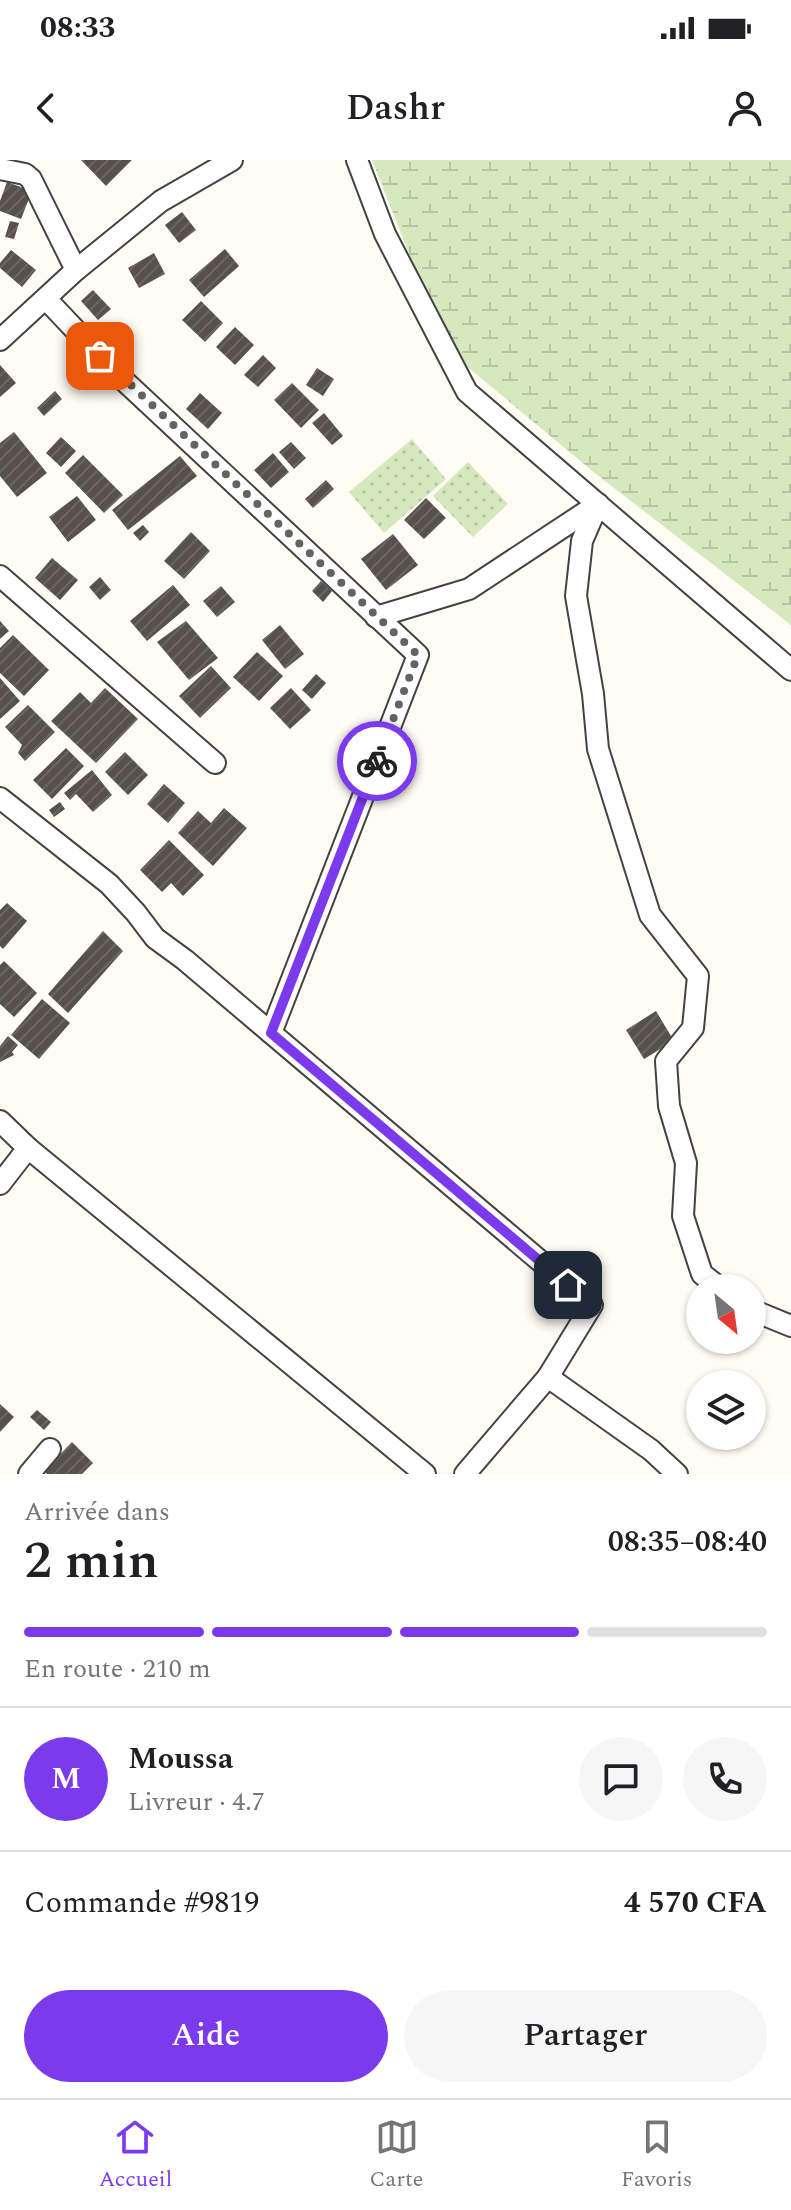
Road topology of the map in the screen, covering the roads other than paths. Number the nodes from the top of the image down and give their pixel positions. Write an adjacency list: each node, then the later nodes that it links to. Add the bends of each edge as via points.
1 (232, 160): 4 (street, via 161,201)
2 (357, 160): 7 (street, via 385,234 467,392)
3 (0, 169): 4 (street, via 31,179)
4 (76, 270): 5 (street)
5 (46, 299): 6 (street); 9 (street, via 118,375)
6 (0, 340)
7 (598, 504): 9 (street, via 469,589); 10 (street); 17 (street, via 582,541 576,596 598,749 650,915 698,976 693,1028 666,1061 669,1106 686,1163 683,1216)
8 (0, 576): 11 (street)
9 (376, 617): 13 (street, via 418,655)
10 (791, 670)
11 (215, 763)
12 (0, 798): 13 (street, via 109,884 155,938)
13 (271, 1033): 20 (street, via 592,1305)
14 (0, 1121): 15 (street)
15 (28, 1148): 16 (street); 23 (street)
16 (0, 1184)
17 (702, 1274)
18 (766, 1316): 19 (street)
19 (791, 1326)
20 (548, 1377): 24 (street); 25 (street)
21 (50, 1449): 22 (street)
22 (29, 1474)
23 (425, 1474)
24 (465, 1474)
25 (677, 1474)

